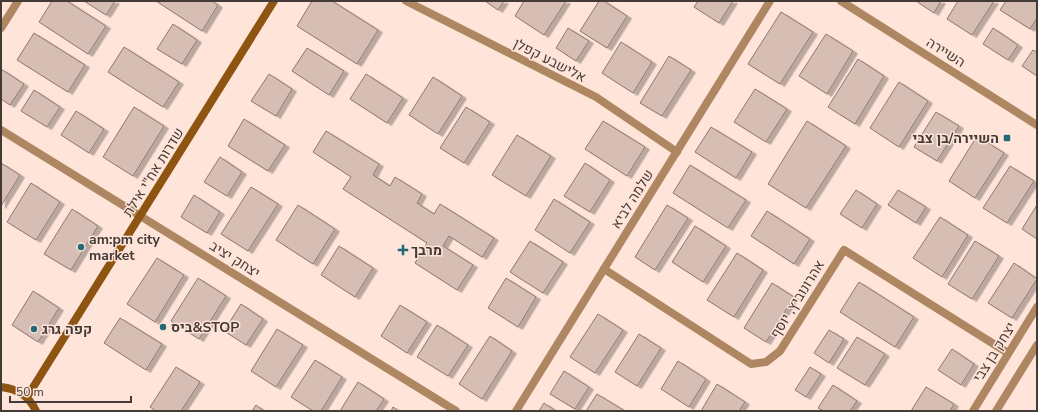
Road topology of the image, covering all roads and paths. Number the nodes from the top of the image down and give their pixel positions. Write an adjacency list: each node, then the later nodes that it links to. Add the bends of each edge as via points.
1 (18, 1): 6 (street)
2 (274, 1): 10 (main road, שדרות אח"י אילת)
3 (406, 1): 9 (street, אלישבע קפלן, via 596,97)
4 (770, 1): 9 (street, שלמה לביא)
5 (840, 1): 7 (street, השיירה)
6 (1, 28)
7 (1037, 125)
8 (1, 130): 10 (street, יצחק יציב)
9 (677, 152): 11 (street, שלמה לביא)
10 (141, 216): 16 (main road, שדרות אח"י אילת); 18 (street, יצחק יציב)
11 (604, 269): 14 (street, אהרונוביץ, יוסף, via 751,364 766,362 780,351 844,250); 19 (street, שלמה לביא)
12 (1037, 307): 14 (street, יצחק בן צבי)
13 (1037, 344): 21 (street)
14 (1008, 353): 20 (street, יצחק בן צבי)
15 (1, 387): 16 (main road, via 19,391)
16 (28, 397): 17 (main road)
17 (36, 411)
18 (456, 411)
19 (516, 411)
20 (973, 411)
21 (996, 411)

